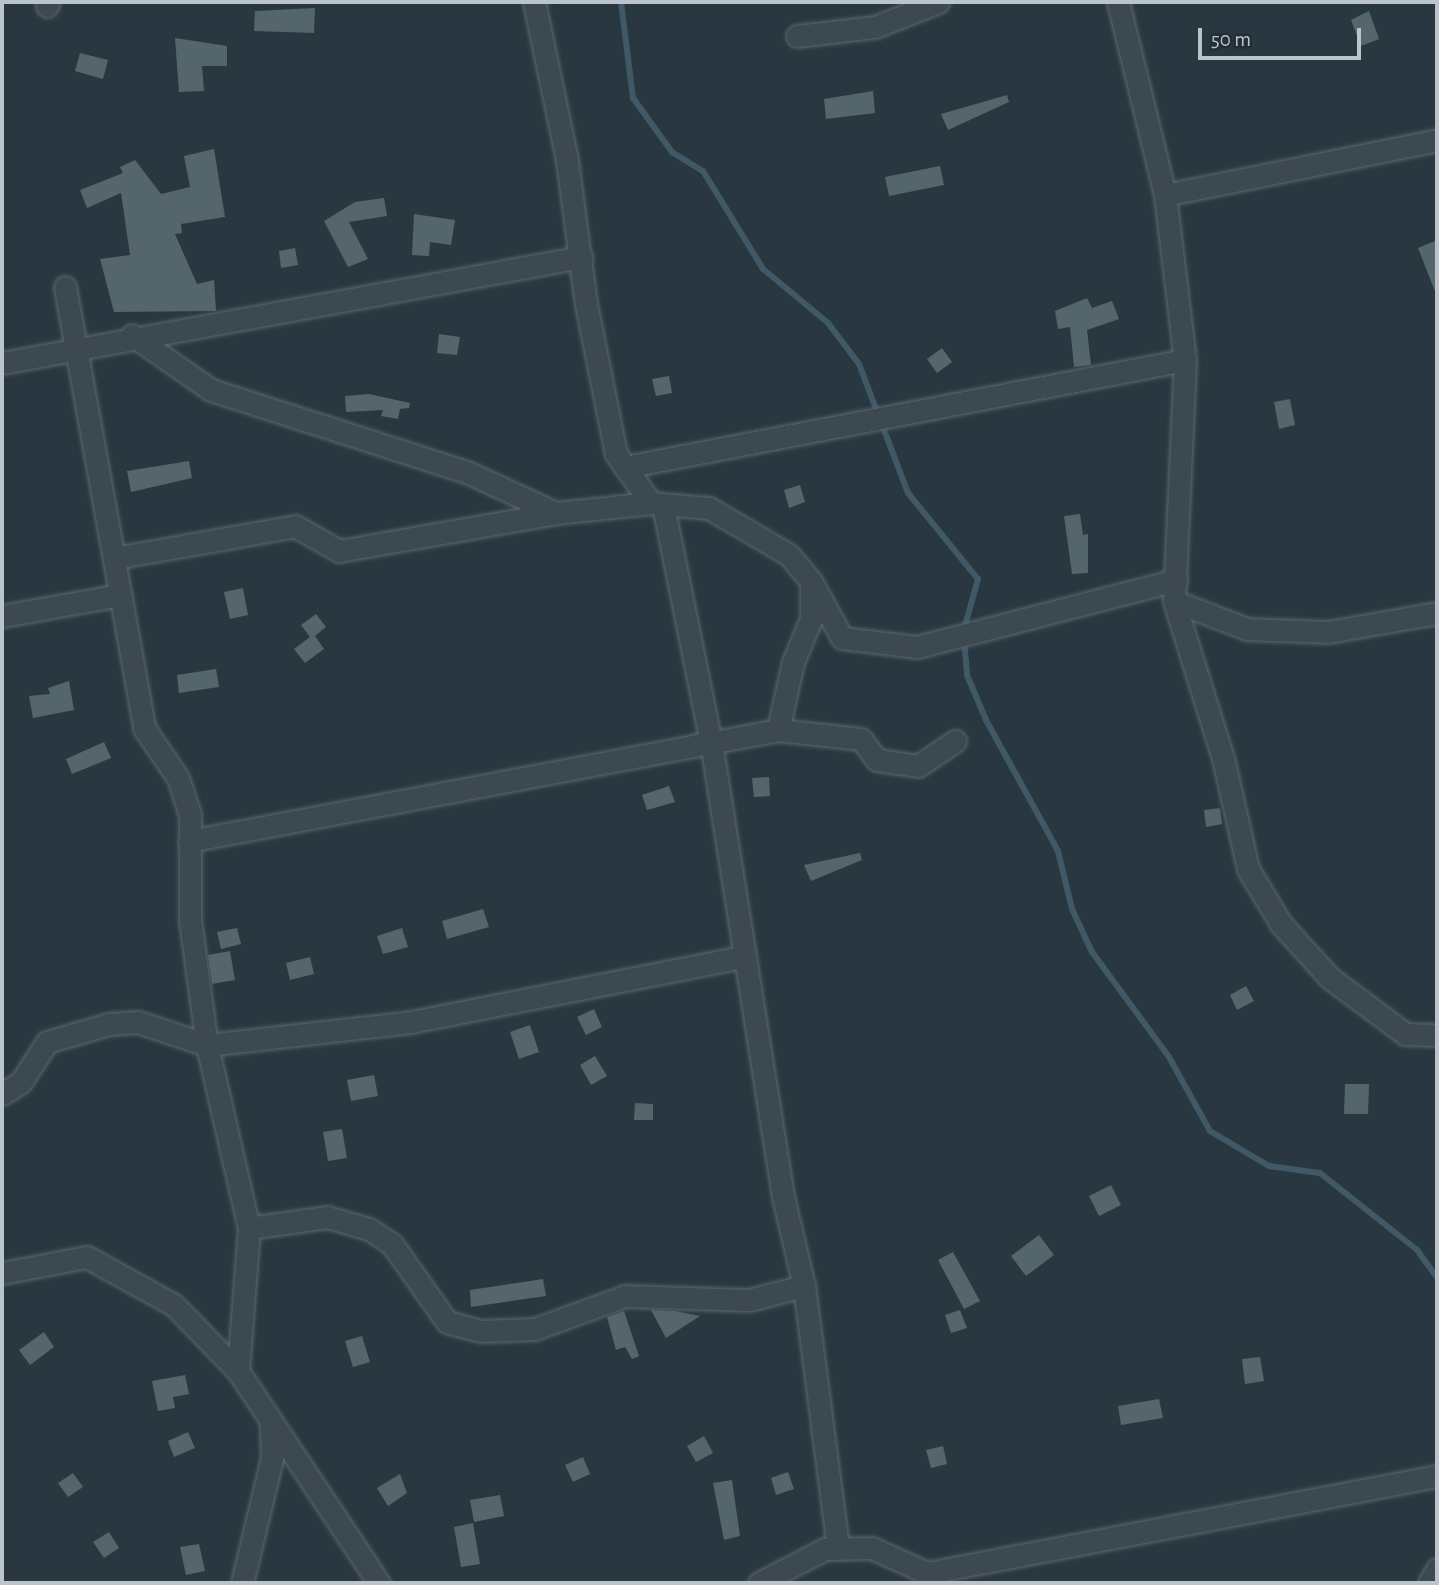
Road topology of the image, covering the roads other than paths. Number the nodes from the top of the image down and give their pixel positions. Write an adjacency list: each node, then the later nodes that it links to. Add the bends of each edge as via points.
1 (534, 2): 7 (street)
2 (938, 2): 4 (street, via 875,27)
3 (1118, 2): 6 (street)
4 (797, 36)
5 (1437, 140): 6 (street)
6 (1166, 195): 11 (street)
7 (581, 257): 9 (street); 13 (street, via 615,454)
8 (65, 287): 10 (street)
9 (132, 335): 10 (street); 15 (street, via 211,390 469,473)
10 (77, 348): 12 (street); 16 (street)
11 (1185, 360): 13 (street); 18 (street)
12 (2, 363)
13 (625, 467): 14 (street)
14 (657, 504): 15 (street); 17 (street, via 709,508 789,555); 24 (street)
15 (556, 513): 16 (street, via 354,550 339,551 295,526)
16 (114, 558): 19 (street)
17 (811, 581): 18 (street, via 842,638 917,647); 22 (street, via 811,619 793,662)
18 (1175, 591): 20 (street, via 1247,629 1328,632); 27 (street, via 1223,758 1248,869 1281,924 1330,978 1405,1034)
19 (120, 595): 21 (street); 25 (street, via 144,728 177,778 190,814)
20 (1437, 613)
21 (2, 616)
22 (778, 730): 23 (street, via 861,739 877,760 918,766); 24 (street)
23 (955, 741)
24 (711, 742): 25 (street); 26 (street)
25 (189, 841): 28 (street, via 190,920)
26 (743, 957): 28 (street, via 411,1022); 32 (street)
27 (1437, 1035)
28 (207, 1045): 29 (street, via 138,1022 109,1024 47,1042 20,1082); 30 (street)
29 (2, 1094)
30 (249, 1228): 32 (street, via 327,1217 369,1230 392,1244 447,1322 481,1331 535,1329 625,1296 748,1300); 33 (street)
31 (2, 1273): 33 (street, via 88,1257 126,1273 174,1305)
32 (804, 1286): 36 (street)
33 (238, 1371): 34 (street)
34 (271, 1420): 38 (street, via 272,1458); 39 (street)
35 (1437, 1476): 36 (street, via 927,1573 872,1548)
36 (838, 1549): 40 (street, via 804,1555)
37 (1437, 1569): 41 (street)
38 (242, 1583)
39 (379, 1583)
40 (759, 1583)
41 (1429, 1583)

